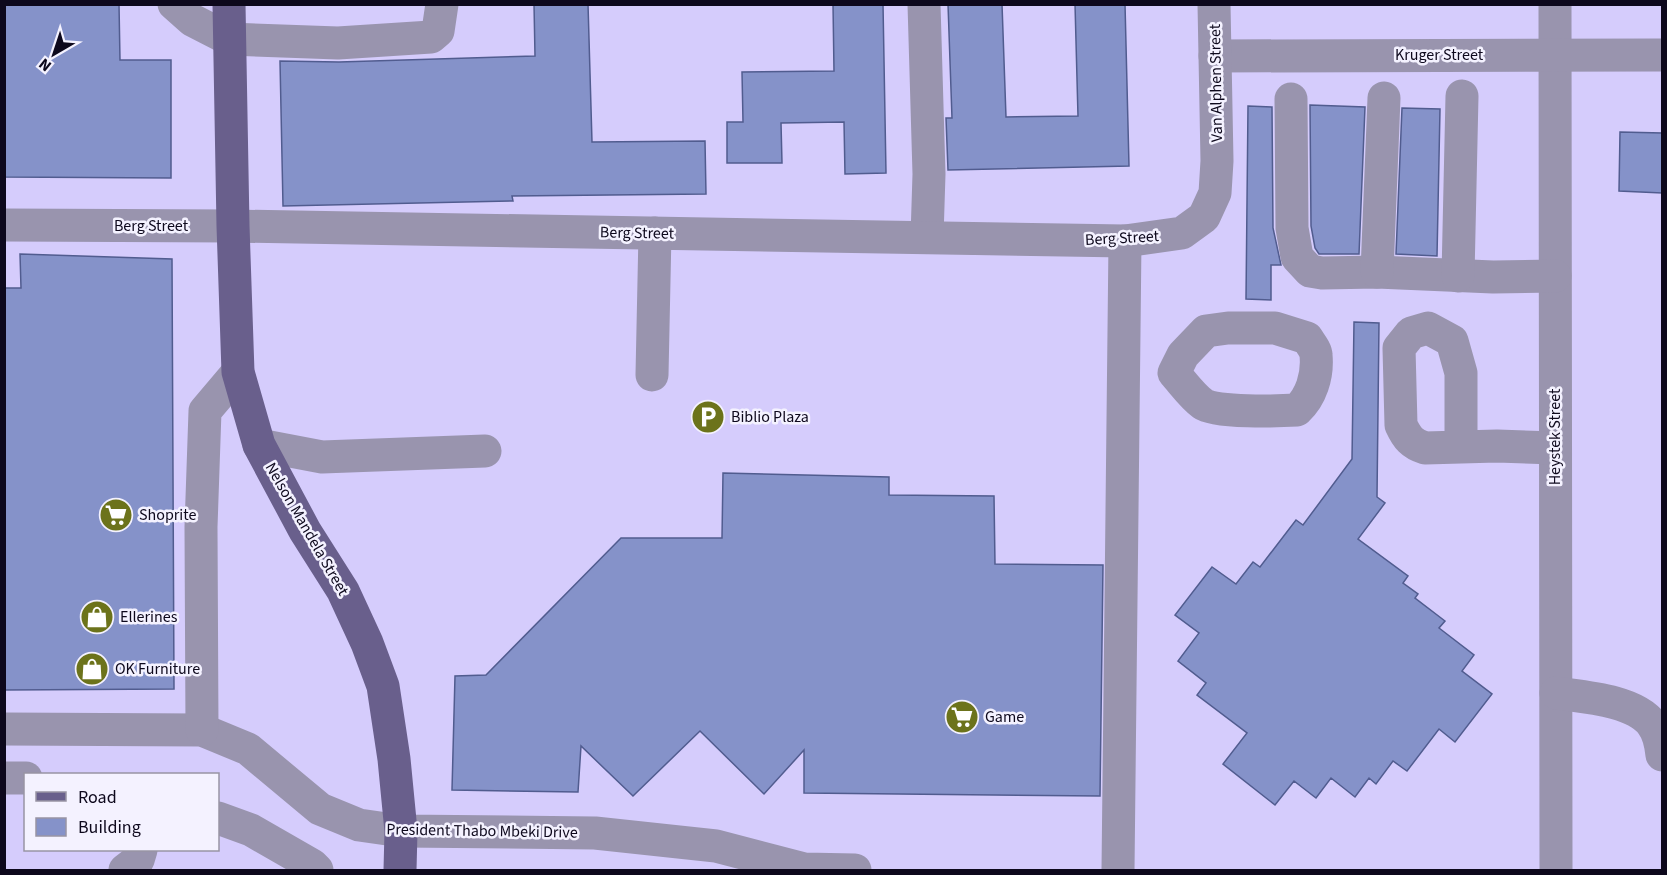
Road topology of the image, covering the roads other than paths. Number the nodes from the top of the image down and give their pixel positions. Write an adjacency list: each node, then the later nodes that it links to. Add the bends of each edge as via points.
1 (174, 4): 7 (street, via 192,20)
2 (229, 4): 7 (main road, Nelson Mandela Street)
3 (442, 4): 7 (street, via 438,31 431,37 338,43)
4 (924, 4): 18 (street)
5 (1214, 4): 10 (street, Van Alphen Street)
6 (1555, 4): 8 (street, Heystek Street)
7 (229, 39): 16 (main road, Nelson Mandela Street)
8 (1555, 55): 9 (street, Kruger Street); 10 (street, Kruger Street); 22 (street, Heystek Street)
9 (1662, 55)
10 (1215, 56): 14 (street, Van Alphen Street)
11 (1462, 96): 21 (street)
12 (1384, 98): 20 (street)
13 (1291, 99): 20 (street, via 1292,228 1297,256 1310,271)
14 (1217, 160): 19 (street, Berg Street, via 1215,193 1204,217 1182,233)
15 (4, 225): 16 (street, Berg Street)
16 (233, 226): 17 (street, Berg Street); 23 (main road, Nelson Mandela Street)
17 (655, 233): 18 (street, Berg Street); 25 (street)
18 (927, 237): 19 (street, Berg Street)
19 (1125, 241): 26 (street)
20 (1377, 272): 21 (street)
21 (1458, 276): 22 (street)
22 (1555, 276): 29 (street, Heystek Street)
23 (238, 372): 27 (main road, Nelson Mandela Street); 33 (street, via 205,411)
24 (1174, 373): 26 (street)
25 (652, 375)
26 (1124, 376): 45 (street)
27 (259, 445): 30 (street, via 322,457); 38 (main road, Nelson Mandela Street, via 305,531 343,591 383,686)
28 (1461, 446): 29 (street)
29 (1555, 448): 31 (street, Heystek Street)
30 (485, 451)
31 (1556, 693): 34 (street, via 1599,699 1641,714 1652,724); 46 (street, Heystek Street)
32 (4, 729): 33 (street, President Thabo Mbeki Drive)
33 (202, 730): 38 (street, President Thabo Mbeki Drive, via 248,748 320,809 359,825)
34 (1662, 755)
35 (4, 778): 36 (street)
36 (24, 778)
37 (219, 818): 41 (street, via 251,830)
38 (401, 831): 42 (main road, Nelson Mandela Street); 43 (street, President Thabo Mbeki Drive, via 595,833 716,846)
39 (140, 851): 40 (street, via 138,860)
40 (125, 870)
41 (317, 870)
42 (399, 870)
43 (801, 870): 44 (street, President Thabo Mbeki Drive)
44 (855, 870)
45 (1118, 870)
46 (1556, 870)

